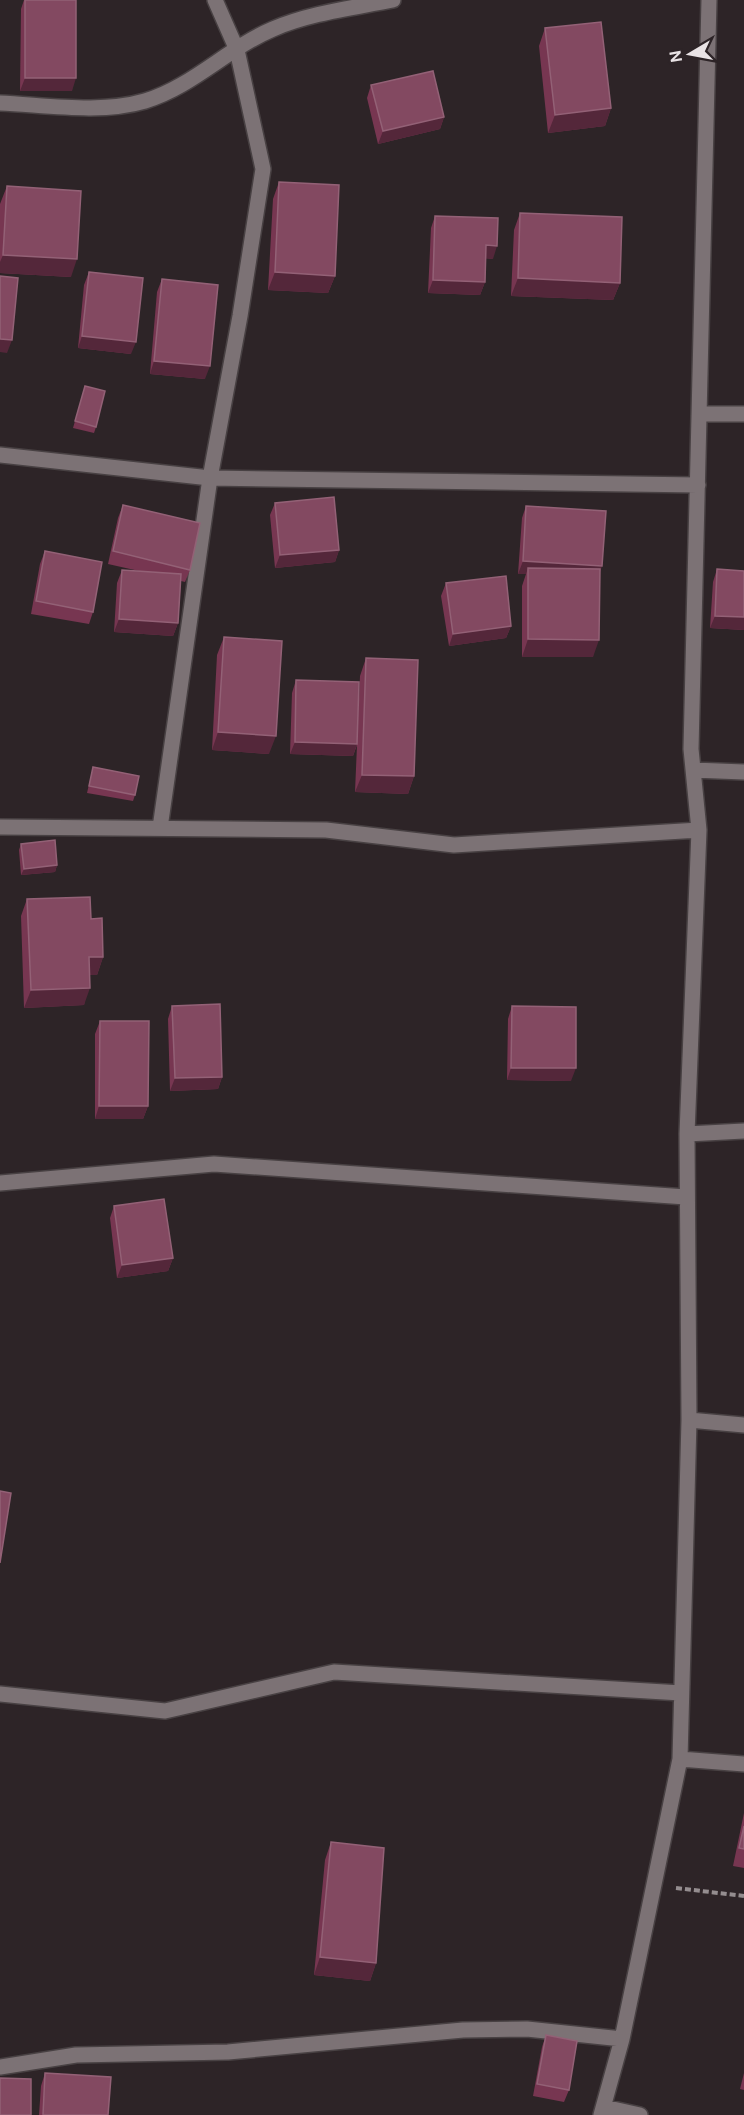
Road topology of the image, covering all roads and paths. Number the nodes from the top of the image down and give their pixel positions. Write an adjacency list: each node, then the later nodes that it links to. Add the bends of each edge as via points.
1 (215, 0): 4 (street)
2 (393, 0): 4 (street, via 318,15 273,29)
3 (709, 0): 6 (street)
4 (237, 50): 5 (street, via 179,86 147,100 114,108); 9 (street, via 263,169)
5 (0, 104)
6 (699, 414): 7 (street); 10 (street)
7 (744, 414)
8 (0, 454): 9 (street)
9 (210, 478): 10 (street); 14 (street)
10 (698, 485): 11 (street)
11 (693, 770): 12 (street); 15 (street)
12 (744, 772)
13 (0, 827): 14 (street)
14 (160, 828): 15 (street, via 326,830 454,845)
15 (699, 830): 17 (street)
16 (744, 1131): 17 (street)
17 (687, 1134): 19 (street)
18 (0, 1183): 19 (street, via 214,1164)
19 (686, 1197): 20 (street)
20 (689, 1420): 21 (street); 22 (street)
21 (744, 1425)
22 (681, 1693): 23 (street, via 334,1672 165,1710); 24 (street)
23 (0, 1694)
24 (680, 1759): 25 (street); 26 (street)
25 (744, 1764)
26 (653, 1886): 27 (path); 28 (street)
27 (744, 1896)
28 (622, 2039): 29 (street, via 527,2029 463,2030 228,2052 76,2055); 30 (street)
29 (0, 2067)
30 (603, 2111): 31 (street)
31 (640, 2115)

